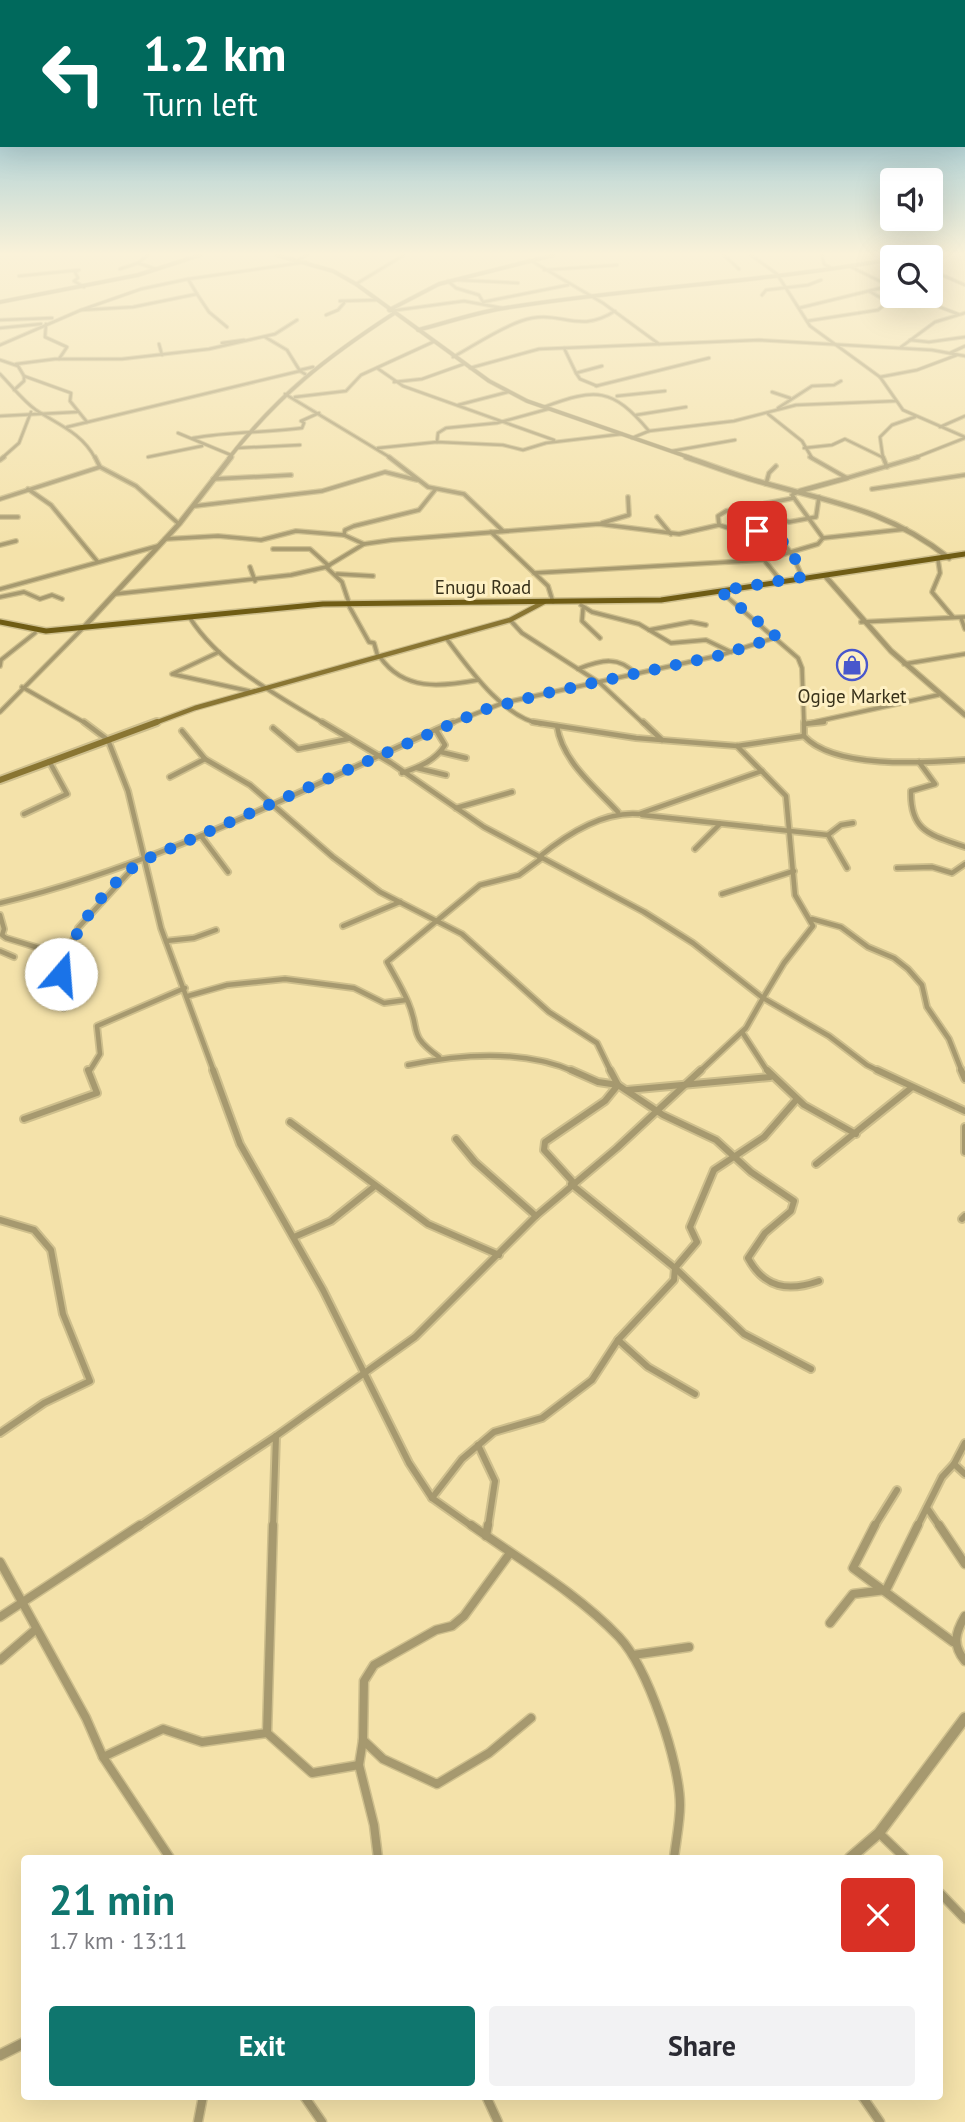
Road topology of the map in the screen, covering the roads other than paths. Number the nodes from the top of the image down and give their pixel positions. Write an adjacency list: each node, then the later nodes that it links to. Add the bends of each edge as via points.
1 (62, 354): 17 (street)
2 (170, 354): 12 (street)
3 (292, 354): 25 (street)
4 (331, 354): 22 (street)
5 (407, 354): 23 (street)
6 (450, 354): 14 (street)
7 (457, 354): 14 (street)
8 (521, 354): 24 (street)
9 (567, 354): 26 (street)
10 (849, 354): 30 (street)
11 (954, 354): 13 (street)
12 (162, 355): 17 (street)
13 (957, 355): 15 (street); 30 (street, via 925,368)
14 (453, 356): 19 (street)
15 (965, 356)
16 (709, 358): 33 (street)
17 (59, 359): 20 (street)
18 (0, 360): 20 (street)
19 (464, 364): 24 (street); 32 (street, via 422,379)
20 (16, 365): 29 (street)
21 (602, 366): 26 (street)
22 (313, 367): 25 (street); 28 (street)
23 (377, 368): 32 (street); 41 (street, via 361,375 346,391)
24 (470, 368): 37 (street)
25 (300, 371): 28 (street); 57 (street)
26 (576, 373): 33 (street)
27 (0, 374): 34 (street)
28 (305, 374): 39 (street)
29 (24, 376): 34 (street); 49 (street, via 71,393)
30 (880, 377): 43 (street)
31 (842, 381): 42 (street, via 812,386)
32 (394, 382): 44 (street, via 405,390)
33 (596, 386): 35 (street)
34 (14, 390): 51 (street)
35 (601, 391): 40 (street); 46 (street)
36 (665, 391): 40 (street)
37 (508, 392): 44 (street); 46 (street)
38 (772, 392): 42 (street)
39 (285, 394): 41 (street); 63 (street)
40 (617, 396): 53 (street)
41 (293, 398): 50 (street)
42 (790, 398): 47 (street)
43 (896, 401): 47 (street); 55 (street)
44 (458, 405): 58 (street)
45 (686, 407): 53 (street)
46 (546, 408): 58 (street); 64 (street)
47 (776, 410): 52 (street)
48 (32, 412): 51 (street); 54 (street); 80 (street, via 19,443)
49 (77, 412): 51 (street); 57 (street)
50 (319, 413): 63 (street, via 301,421 303,428); 76 (street)
51 (41, 414): 59 (street)
52 (768, 414): 61 (street); 77 (street, via 795,434)
53 (636, 415): 61 (street)
54 (0, 416)
55 (915, 416): 60 (street); 83 (street, via 892,425 880,437)
56 (965, 416): 60 (street)
57 (88, 422): 59 (street)
58 (497, 423): 71 (street, via 446,428 438,433); 72 (street)
59 (67, 427): 86 (street, via 88,443)
60 (940, 427): 65 (street)
61 (649, 431): 67 (street)
62 (178, 433): 66 (street)
63 (249, 434): 66 (street); 75 (street)
64 (622, 434): 67 (street); 72 (street)
65 (957, 435): 68 (street); 70 (street)
66 (193, 438): 74 (street)
67 (632, 438): 78 (street)
68 (965, 438): 70 (street)
69 (735, 440): 78 (street)
70 (960, 440): 87 (street)
71 (437, 442): 72 (street, via 503,444 523,450); 76 (street)
72 (557, 442)
73 (300, 444): 75 (street)
74 (205, 445): 81 (street); 82 (street)
75 (237, 448): 81 (street)
76 (378, 448): 89 (street)
77 (804, 448): 83 (street, via 845,439); 91 (street, via 813,459)
78 (672, 452): 94 (street)
79 (0, 454): 80 (street)
80 (7, 454): 84 (street)
81 (232, 455): 92 (street)
82 (148, 457)
83 (882, 457): 87 (street)
84 (0, 460)
85 (776, 466): 94 (street)
86 (100, 467): 95 (street); 109 (street, via 131,483)
87 (887, 467): 91 (street)
88 (292, 475): 92 (street)
89 (411, 475): 93 (street); 93 (street); 103 (street, via 385,472 322,491)
90 (965, 475): 96 (street)
91 (847, 478): 98 (street)
92 (213, 479): 103 (street)
93 (423, 483): 97 (street)
94 (766, 484): 98 (street)
95 (28, 489): 102 (street); 129 (street, via 51,505)
96 (872, 489)
97 (435, 490): 113 (street, via 464,494); 116 (street, via 418,510 354,526)
98 (798, 492): 100 (street); 101 (street)
99 (628, 497): 110 (street, via 628,516)
100 (819, 497): 108 (street, via 817,516); 112 (street)
101 (794, 498): 108 (street); 111 (street, via 726,511 718,516)
102 (0, 499)
103 (195, 506): 109 (street)
104 (0, 517): 105 (street)
105 (18, 517)
106 (657, 517): 115 (street)
107 (781, 519): 108 (street)
108 (808, 520): 117 (street)
109 (179, 524): 118 (street)
110 (599, 524): 113 (street); 115 (street)
111 (719, 525): 115 (street); 124 (street, via 780,539)
112 (906, 528): 117 (street); 126 (street)
113 (503, 531): 114 (street)
114 (491, 532): 120 (street); 132 (street)
115 (671, 534)
116 (344, 535): 118 (street, via 296,531 261,540 218,536); 120 (street)
117 (823, 538): 124 (street, via 818,544)
118 (165, 539): 122 (street)
119 (16, 541): 121 (street)
120 (364, 544): 131 (street)
121 (0, 545)
122 (158, 546): 129 (street); 141 (street)
123 (274, 549): 131 (street, via 310,550)
124 (792, 551): 127 (street); 135 (street)
125 (965, 556): 126 (main road)
126 (947, 557): 128 (main road); 135 (main road, Enugu Road)
127 (764, 559): 132 (street); 138 (street)
128 (938, 560): 136 (main road); 148 (street, via 940,573 932,592)
129 (97, 561): 139 (street)
130 (250, 567): 137 (street)
131 (327, 567): 133 (street); 137 (street)
132 (534, 573): 144 (street, via 548,586)
133 (337, 574): 134 (street); 145 (street)
134 (373, 576)
135 (802, 577): 138 (main road, Enugu Road)
136 (826, 577): 140 (main road); 152 (street)
137 (255, 581): 141 (street)
138 (781, 581): 140 (main road, Enugu Road)
139 (0, 589)
140 (721, 593): 144 (main road, Enugu Road, via 661,600); 147 (main road, via 662,603); 159 (street)
141 (115, 594): 155 (street)
142 (0, 597): 143 (street, via 24,592 40,599 52,594)
143 (62, 599)
144 (553, 602): 146 (main road, Enugu Road)
145 (349, 604): 146 (main road); 149 (main road); 155 (main road, via 262,607); 165 (street, via 359,629 374,643)
146 (544, 604): 147 (main road); 151 (main road)
147 (582, 607): 157 (street); 161 (street, via 582,621)
148 (953, 617): 150 (street); 152 (street)
149 (190, 618): 155 (main road); 162 (street)
150 (963, 618): 156 (street)
151 (510, 620): 160 (main road); 169 (street, via 522,633)
152 (861, 622): 167 (street)
153 (0, 624): 155 (main road, via 42,631); 158 (main road)
154 (706, 625): 157 (street, via 695,621)
155 (82, 629): 158 (main road); 173 (street)
156 (965, 629)
157 (649, 630): 163 (street, via 671,643 706,640)
158 (35, 633): 166 (street)
159 (777, 637): 163 (street); 180 (street, via 802,668)
160 (446, 638): 165 (main road); 171 (street)
161 (600, 638)
162 (219, 652): 174 (street); 175 (street, via 172,674)
163 (731, 652): 170 (street)
164 (965, 654): 167 (street)
165 (379, 657): 171 (street, via 406,681 450,686); 174 (main road)
166 (0, 659): 168 (street)
167 (904, 664): 176 (street)
168 (0, 666)
169 (578, 669): 170 (street, via 602,660 619,660); 172 (street)
170 (637, 675): 172 (street)
171 (478, 680): 177 (street)
172 (600, 683): 177 (street); 188 (street)
173 (22, 687): 178 (street); 187 (street)
174 (264, 687): 175 (main road); 186 (street)
175 (249, 691): 187 (main road)
176 (938, 695): 179 (street); 180 (street)
177 (503, 704): 181 (street, via 525,720); 183 (street)
178 (0, 712)
179 (965, 715)
180 (804, 724): 185 (street)
181 (556, 726): 188 (street); 206 (street, via 566,754)
182 (273, 728): 186 (street, via 298,749)
183 (436, 730): 190 (street, via 445,745); 191 (street)
184 (182, 731): 193 (street)
185 (804, 736): 189 (street); 196 (street, via 814,747 833,753)
186 (348, 739): 191 (street)
187 (108, 740): 195 (main road); 217 (street, via 128,791)
188 (662, 740): 189 (street)
189 (737, 746): 198 (street)
190 (442, 752): 192 (street); 197 (street)
191 (378, 757): 199 (street); 204 (street)
192 (466, 758)
193 (205, 760): 201 (street); 204 (street)
194 (965, 760): 196 (street)
195 (49, 761): 202 (main road); 207 (street, via 67,794)
196 (919, 762): 214 (street, via 935,784 911,791 909,807 916,824 933,836)
197 (426, 767): 199 (street); 200 (street)
198 (762, 771): 208 (street); 211 (street, via 786,796)
199 (402, 773): 205 (street)
200 (446, 775)
201 (170, 776)
202 (0, 780)
203 (512, 792): 205 (street)
204 (274, 804): 213 (street); 224 (street, via 333,857)
205 (456, 808): 216 (street)
206 (618, 812): 208 (street); 216 (street, via 561,839)
207 (24, 814)
208 (639, 814): 210 (street)
209 (853, 823): 212 (street)
210 (720, 824): 211 (street); 215 (street)
211 (790, 830): 212 (street); 222 (street)
212 (828, 835): 220 (street)
213 (201, 836): 217 (street); 221 (street)
214 (965, 847)
215 (695, 849)
216 (540, 857): 228 (street, via 519,875 480,885); 237 (street, via 644,912 693,943)
217 (142, 861): 225 (street, via 64,888); 231 (street); 233 (street, via 127,871 78,928)
218 (965, 864): 219 (street, via 952,873 932,867)
219 (897, 868)
220 (847, 869)
221 (228, 872)
222 (794, 872): 223 (street); 227 (street, via 795,895)
223 (722, 894)
224 (400, 902): 228 (street); 229 (street)
225 (0, 903)
226 (0, 915): 233 (street, via 6,938)
227 (811, 919): 237 (street, via 809,933); 244 (street, via 841,927 908,969 922,985 927,1007 949,1039)
228 (439, 920): 238 (street, via 387,962); 246 (street, via 480,947 549,1012 594,1041)
229 (343, 926)
230 (216, 930): 231 (street)
231 (166, 941): 235 (street)
232 (0, 951): 234 (street)
233 (66, 952): 239 (street, via 55,994)
234 (13, 957)
235 (185, 988): 236 (street); 252 (street, via 97,1026 100,1054 88,1070 97,1093)
236 (188, 996): 238 (street, via 227,985 285,979 343,985 384,1003); 264 (street, via 240,1144)
237 (763, 998): 240 (street); 247 (street)
238 (406, 1000): 241 (street, via 414,1033)
239 (64, 1008)
240 (742, 1031): 243 (street); 245 (street)
241 (439, 1057): 242 (street); 246 (street, via 541,1059 598,1082)
242 (408, 1065)
243 (770, 1077): 245 (street, via 715,1086); 249 (street)
244 (965, 1079)
245 (687, 1083): 248 (street); 250 (street)
246 (618, 1085): 248 (street); 260 (street, via 605,1101 545,1142 544,1150)
247 (911, 1088): 251 (street); 255 (street)
248 (627, 1090): 250 (street)
249 (797, 1098): 255 (street); 258 (street, via 764,1137)
250 (657, 1110): 258 (street); 260 (street)
251 (965, 1111)
252 (24, 1119)
253 (290, 1122): 261 (street)
254 (965, 1127): 257 (street)
255 (856, 1134): 259 (street)
256 (456, 1139): 262 (street)
257 (965, 1152)
258 (736, 1155): 266 (street, via 714,1170 703,1190 690,1227 697,1242); 267 (street, via 751,1172 794,1201 791,1211 756,1244 748,1258 752,1267 780,1288 796,1289)
259 (816, 1164)
260 (572, 1183): 262 (street); 266 (street)
261 (375, 1185): 264 (street, via 331,1221); 265 (street, via 428,1224)
262 (536, 1216): 265 (street)
263 (0, 1220): 272 (street, via 34,1230 51,1250 63,1314 90,1381 44,1403)
264 (294, 1237): 270 (street)
265 (499, 1255): 270 (street, via 415,1337)
266 (675, 1268): 268 (street, via 674,1280 664,1293); 269 (street, via 744,1334)
267 (819, 1281)
268 (618, 1340): 271 (street, via 648,1367); 275 (street, via 592,1380 542,1418 494,1432)
269 (811, 1369)
270 (366, 1374): 273 (street); 279 (street, via 384,1418)
271 (695, 1394)
272 (0, 1433)
273 (276, 1436): 286 (street); 298 (street)
274 (965, 1443): 276 (street)
275 (478, 1446): 279 (street, via 461,1459); 281 (street, via 495,1481)
276 (954, 1464): 277 (street); 280 (street)
277 (965, 1474)
278 (897, 1490): 285 (street, via 853,1568)
279 (432, 1498): 281 (street)
280 (927, 1508): 284 (street); 285 (street)
281 (486, 1536): 282 (street)
282 (510, 1553): 293 (street, via 570,1595); 299 (street, via 452,1626 436,1630 374,1665 364,1681)
283 (0, 1562): 286 (street)
284 (965, 1564)
285 (886, 1590): 289 (street, via 855,1592); 291 (street)
286 (23, 1601): 287 (street); 290 (street)
287 (0, 1616)
288 (965, 1616): 291 (street)
289 (830, 1623)
290 (35, 1630): 294 (street); 300 (street)
291 (953, 1642): 295 (street)
292 (689, 1647): 293 (street)
293 (633, 1655): 305 (street, via 671,1745 680,1804)
294 (0, 1660)
295 (965, 1661)
296 (531, 1718): 299 (street, via 489,1753 437,1784 383,1759)
297 (965, 1718): 302 (street)
298 (267, 1733): 300 (street, via 202,1742 163,1729); 301 (street, via 313,1773)
299 (363, 1740): 301 (street)
300 (103, 1757): 303 (street)
301 (359, 1765): 304 (street)
302 (879, 1833): 306 (street); 307 (street)
303 (168, 1855)
304 (378, 1855)
305 (674, 1855)
306 (853, 1855)
307 (902, 1855)
308 (943, 1896): 309 (street)
309 (965, 1919)
310 (21, 2044): 311 (street)
311 (0, 2055)
312 (202, 2100): 316 (street)
313 (307, 2100): 317 (street)
314 (488, 2100): 318 (street)
315 (865, 2100): 319 (street)
316 (198, 2122)
317 (322, 2122)
318 (498, 2122)
319 (880, 2122)

